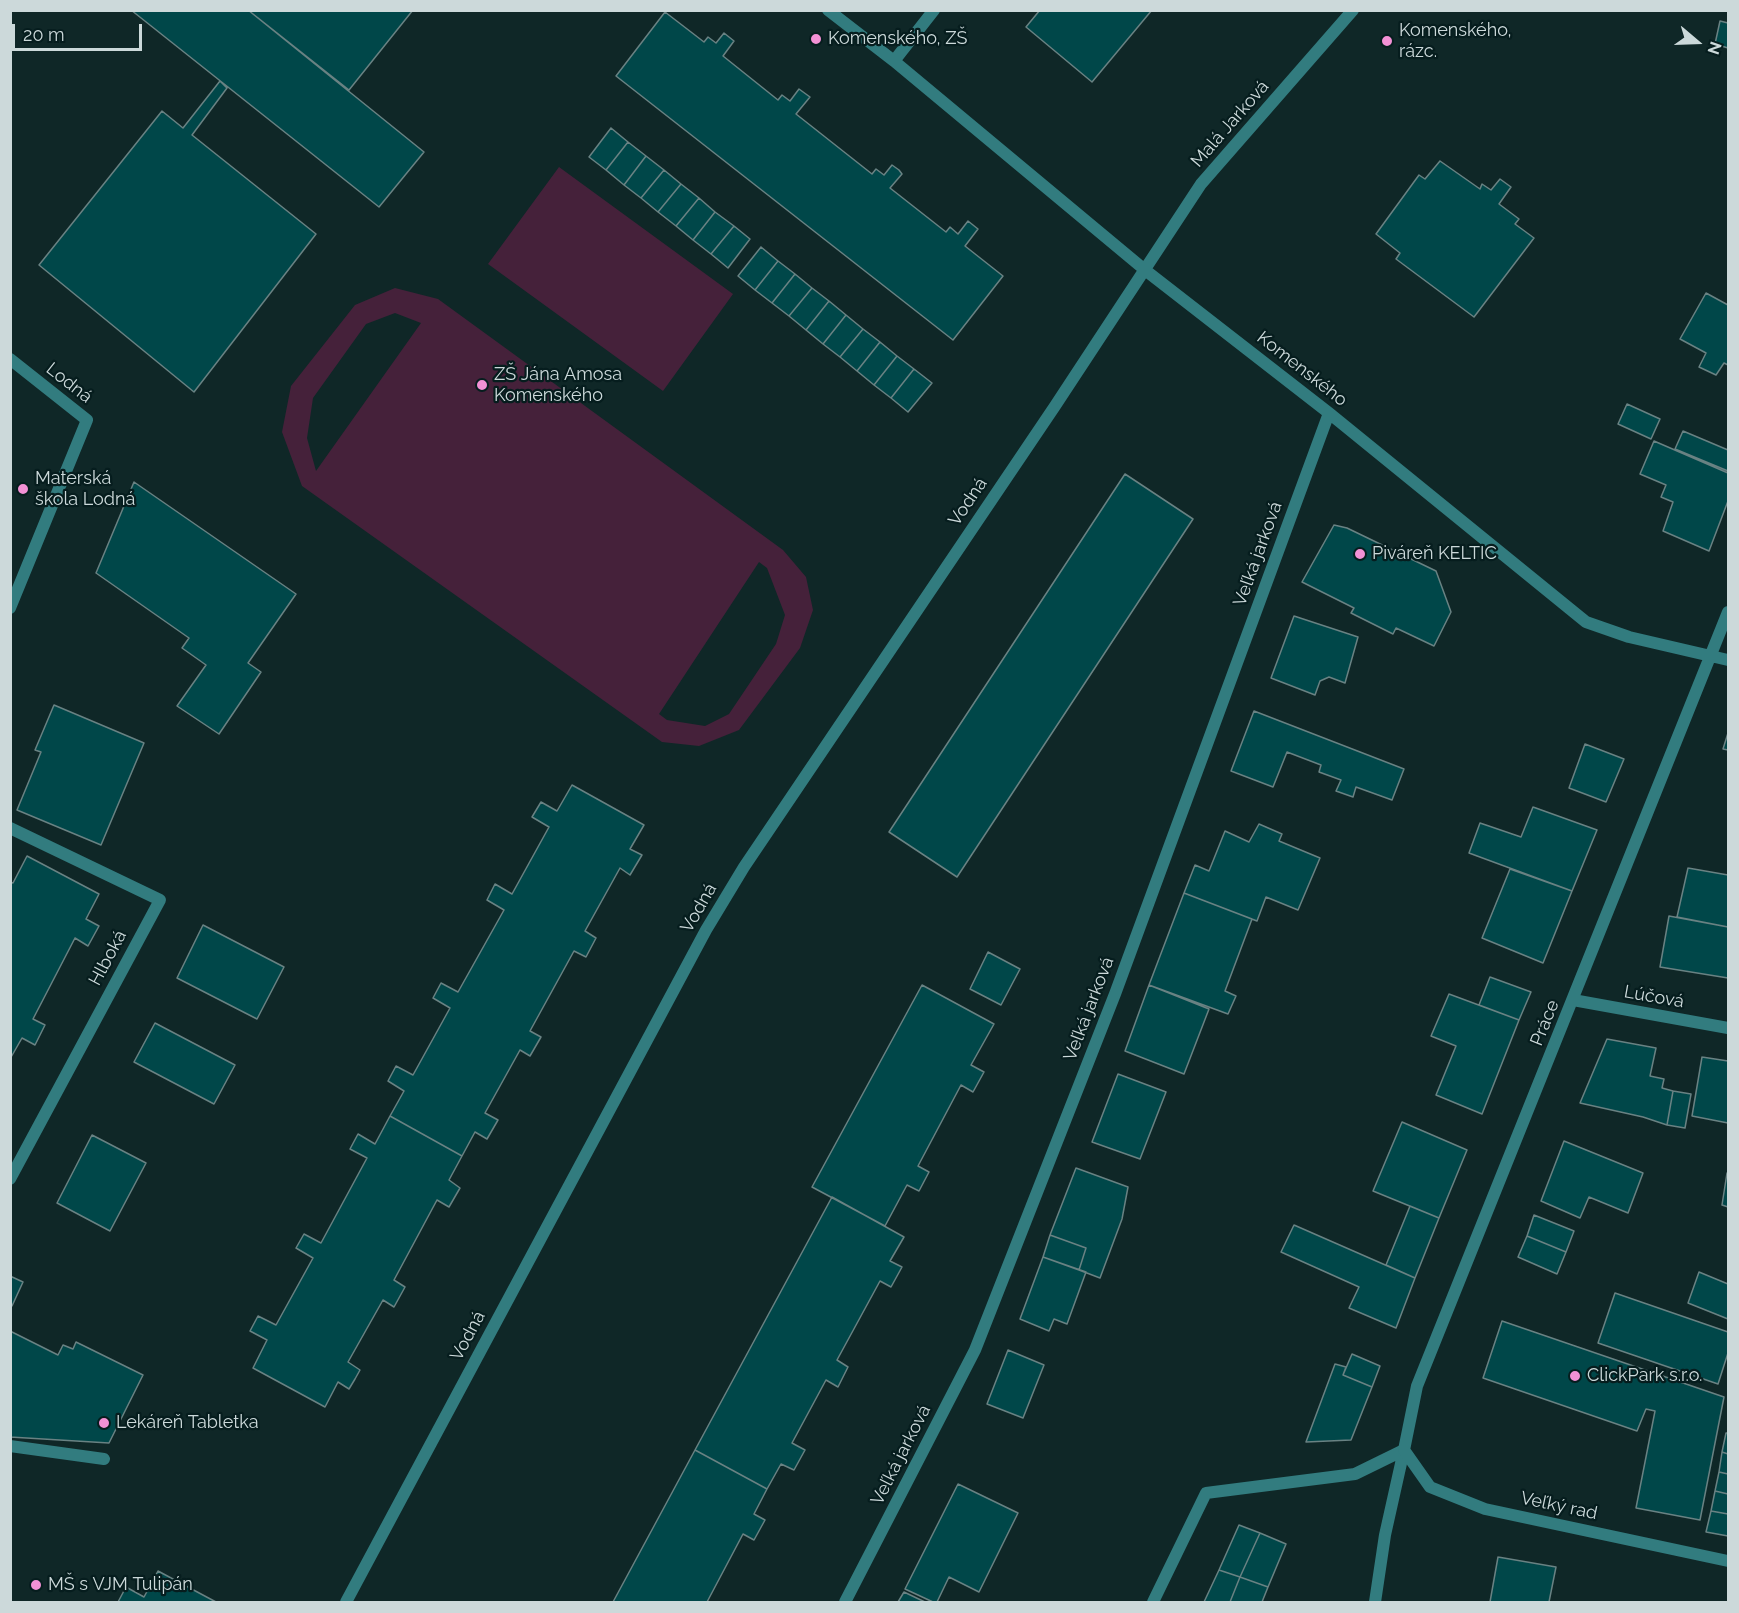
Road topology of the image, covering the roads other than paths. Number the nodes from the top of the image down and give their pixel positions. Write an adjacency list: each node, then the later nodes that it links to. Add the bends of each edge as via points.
1 (828, 10): 4 (street, Komenského)
2 (934, 10): 4 (street)
3 (1353, 10): 5 (street, Malá Jarková, via 1202,184)
4 (894, 62): 5 (street, Komenského)
5 (1145, 270): 7 (street, Komenského); 20 (street, Vodná, via 744,867)
6 (10, 359): 8 (street, Lodná, via 87,420)
7 (1329, 412): 10 (street, Komenského, via 1586,622 1629,637); 21 (street, Veľká jarková, via 1119,983 975,1350)
8 (10, 608)
9 (1728, 612): 10 (street, Práce)
10 (1712, 656): 11 (street, Komenského); 13 (street, Práce)
11 (1728, 660)
12 (10, 828): 15 (street, Hlboká, via 160,900)
13 (1573, 1000): 14 (street, Lúčová); 17 (street, Práce, via 1417,1386)
14 (1728, 1028)
15 (10, 1179)
16 (10, 1446): 18 (street)
17 (1404, 1450): 19 (street, Veľký rad, via 1430,1487 1485,1509); 22 (street, via 1355,1474 1206,1493); 23 (street, Práce, via 1385,1535)
18 (104, 1459)
19 (1728, 1561)
20 (346, 1602)
21 (845, 1602)
22 (1153, 1602)
23 (1376, 1602)

